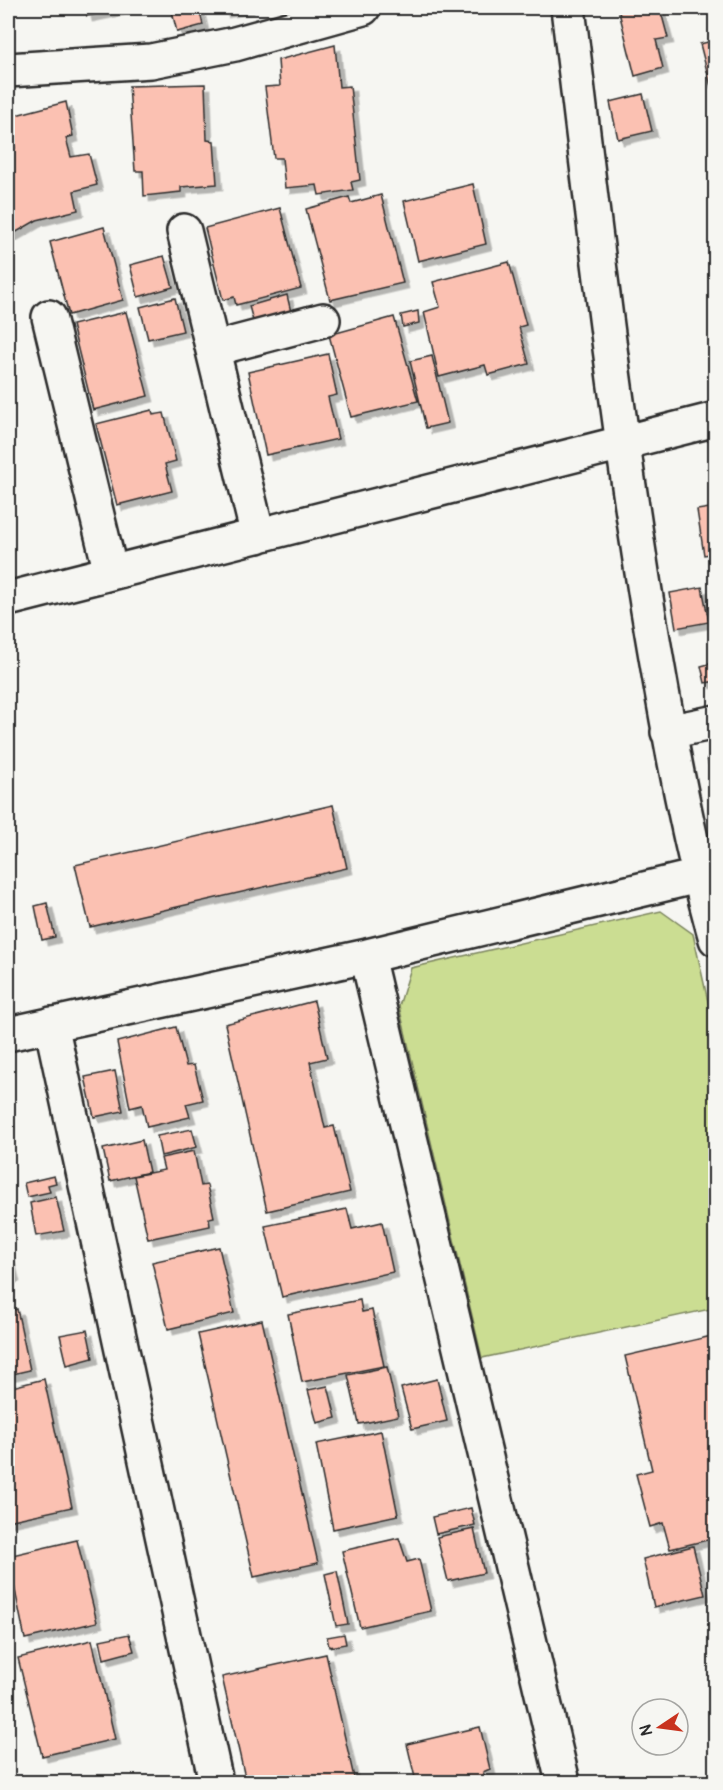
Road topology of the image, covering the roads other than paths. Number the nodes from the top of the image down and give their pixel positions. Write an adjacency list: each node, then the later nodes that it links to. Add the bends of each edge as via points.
1 (363, 8): 3 (street, via 235,44 151,61)
2 (568, 8): 9 (street)
3 (8, 70)
4 (184, 231): 7 (street)
5 (49, 317): 11 (street)
6 (323, 320): 7 (street)
7 (213, 349): 10 (street)
8 (716, 419): 9 (street)
9 (621, 443): 10 (street); 14 (street)
10 (258, 536): 11 (street)
11 (111, 573): 12 (street)
12 (8, 599)
13 (716, 722): 14 (street)
14 (668, 732): 15 (street)
15 (698, 876): 16 (street); 17 (street)
16 (716, 939)
17 (367, 956): 18 (street); 21 (street)
18 (51, 1024): 19 (street); 20 (street)
19 (8, 1034)
20 (216, 1782)
21 (563, 1782)

